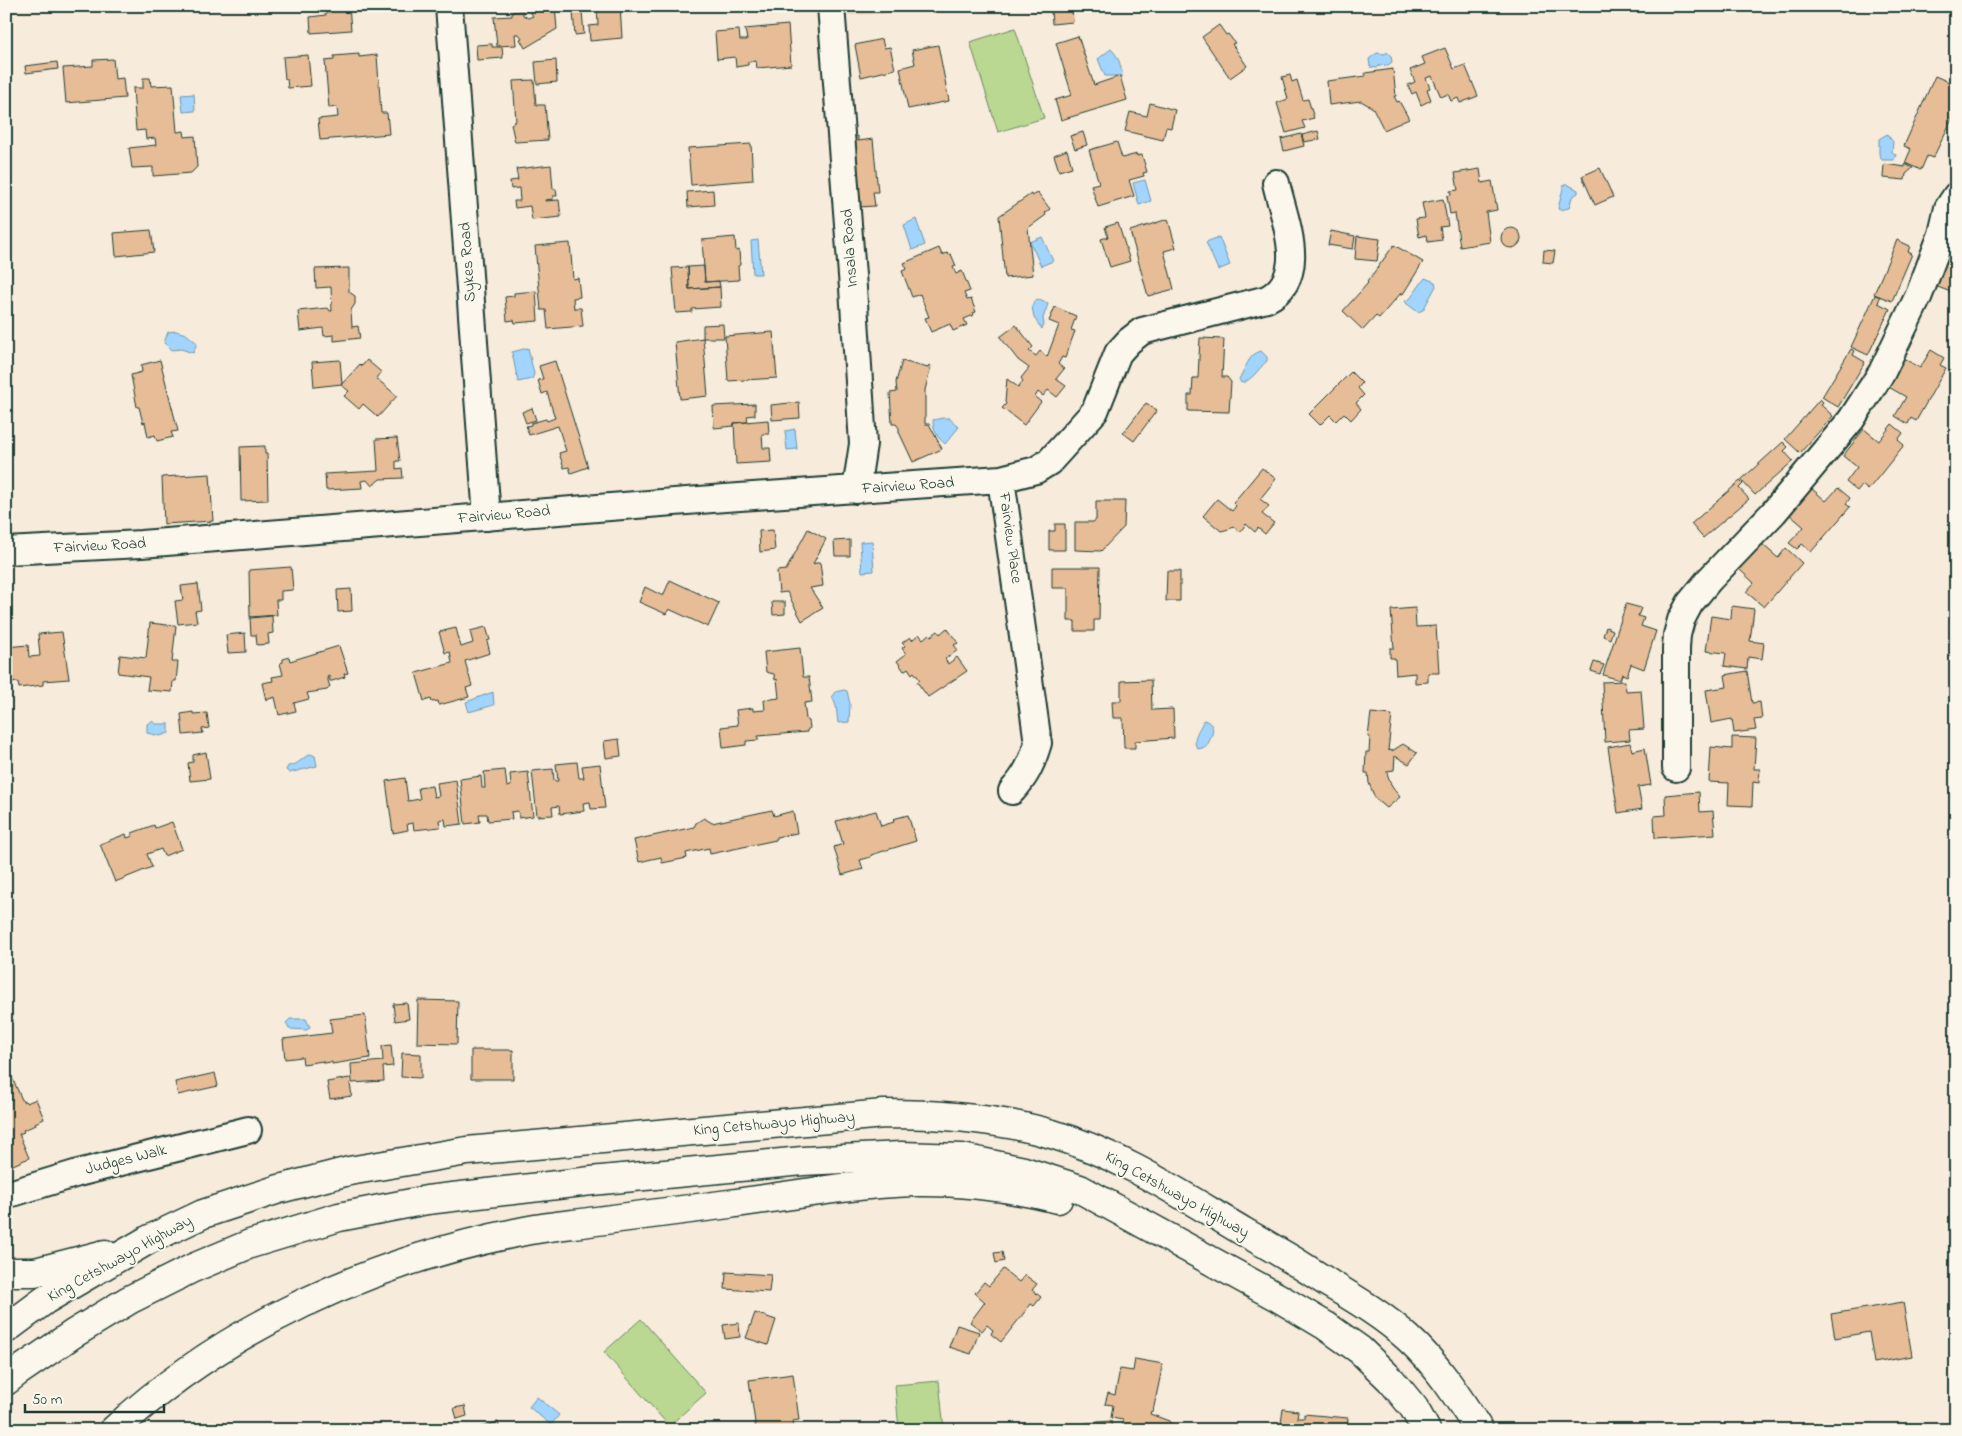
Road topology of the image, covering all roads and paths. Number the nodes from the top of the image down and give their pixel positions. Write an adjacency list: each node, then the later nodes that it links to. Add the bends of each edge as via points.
1 (450, 6): 7 (street, Sykes Road)
2 (831, 6): 6 (street, Insala Road, via 863,436)
3 (1276, 183): 5 (street, Fairview Place, via 1292,262 1289,277 1277,294 1142,331 1118,353 1095,411 1049,462 1036,470)
4 (1956, 196): 9 (street, via 1948,208 1942,234 1919,295 1882,372 1852,420 1774,512 1709,580 1681,620 1676,648)
5 (1001, 479): 6 (street, Fairview Road); 10 (street, Fairview Place, via 1038,743 1025,777)
6 (856, 490): 7 (street, Fairview Road)
7 (487, 517): 8 (street, Fairview Road, via 150,544)
8 (6, 551)
9 (1676, 768)
10 (1012, 791)
11 (248, 1130): 12 (street, Judges Walk, via 78,1173)
12 (6, 1195)
13 (1130, 1217): 17 (highway, via 1080,1189 1024,1171 962,1158 901,1156 784,1163 427,1200 339,1217 250,1244 193,1268 129,1300); 18 (highway, via 1029,1191 960,1183 914,1182 858,1186 522,1231 446,1248 403,1262 293,1307 176,1377); 19 (highway, via 1270,1293 1360,1350 1391,1380 1414,1408)
14 (148, 1240): 15 (highway, via 34,1272); 16 (highway, King Cetshwayo Highway, via 45,1300); 20 (highway, King Cetshwayo Highway, via 203,1214 279,1189 349,1170 467,1151 884,1114 943,1114 1004,1123 1084,1144 1130,1165 1280,1252 1360,1302 1406,1336 1428,1358)
15 (6, 1272)
16 (6, 1329)
17 (6, 1381)
18 (114, 1430)
19 (1426, 1430)
20 (1479, 1430)

